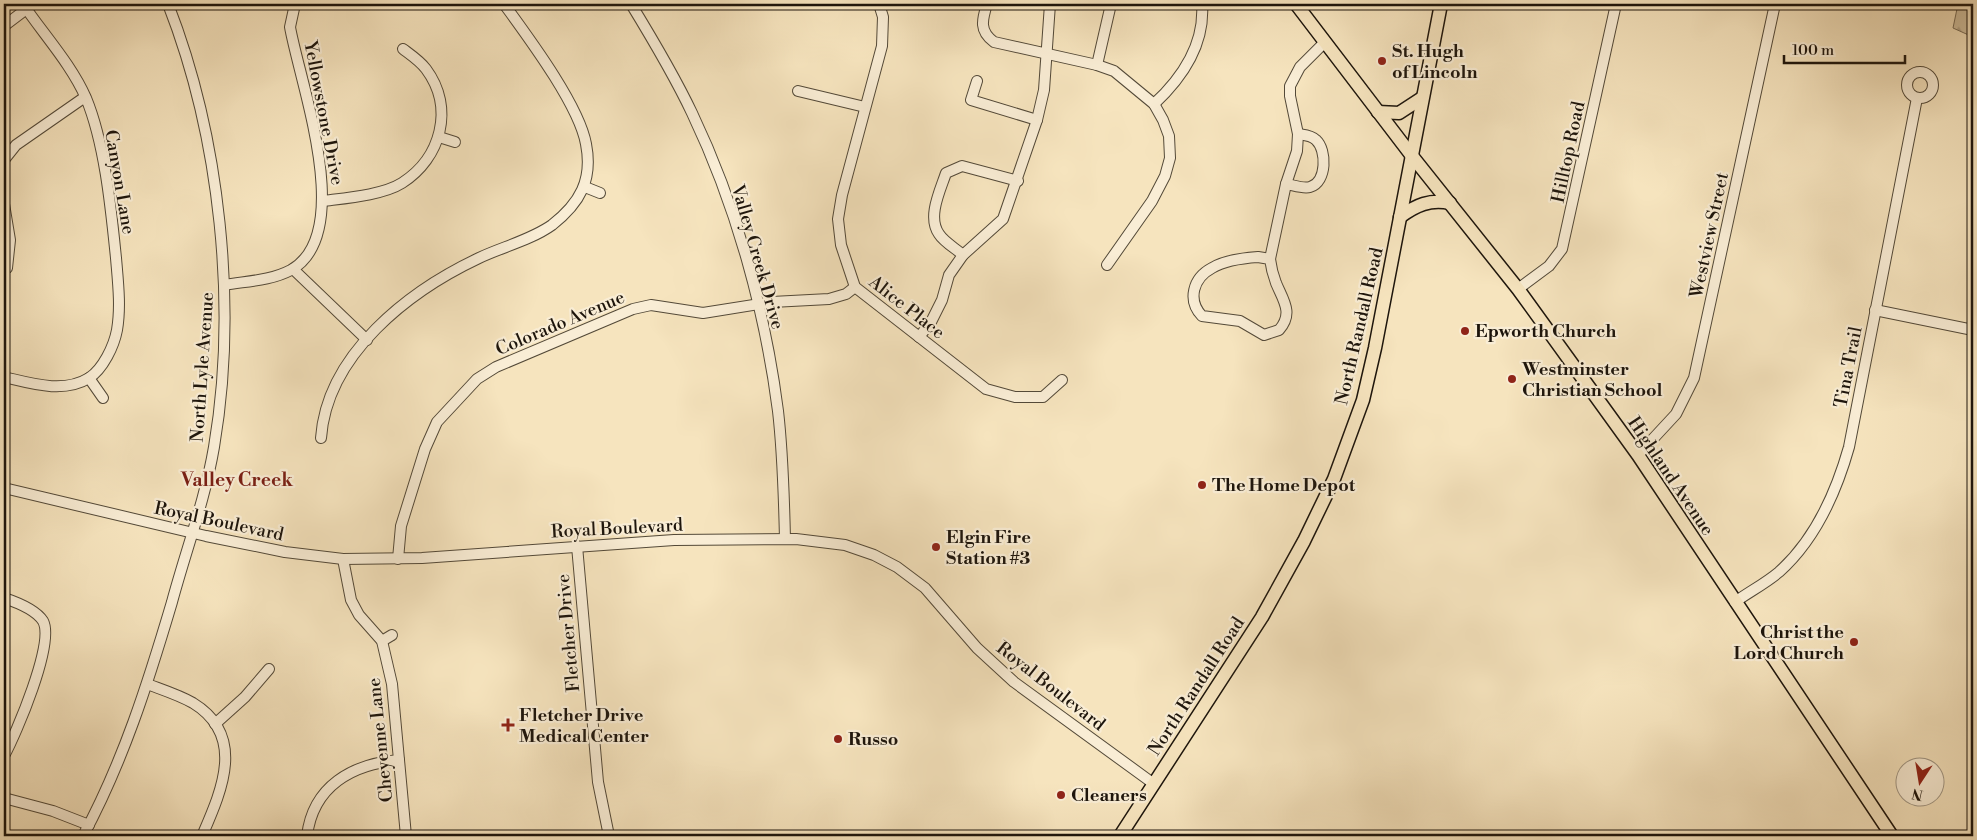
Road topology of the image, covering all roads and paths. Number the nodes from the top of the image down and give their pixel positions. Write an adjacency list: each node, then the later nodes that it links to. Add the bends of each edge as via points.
1 (168, 4): 47 (street, North Lyle Avenue, via 187,62 207,146 220,226)
2 (295, 4): 38 (street, Yellowstone Drive, via 290,27 319,161)
3 (504, 4): 36 (street, via 547,67 582,128 588,154)
4 (631, 4): 50 (street, Valley Creek Drive, via 660,51 714,163 741,242)
5 (879, 4): 26 (street, Alice Place, via 883,17 882,46)
6 (987, 4): 18 (street, via 982,21 986,36 994,42)
7 (1050, 4): 18 (street)
8 (1111, 4): 19 (street)
9 (1202, 4): 25 (street, via 1202,27 1192,57 1169,90)
10 (1296, 4): 16 (main road, Highland Avenue)
11 (1442, 4): 23 (main road, North Randall Road)
12 (1616, 4): 49 (street, Hilltop Road, via 1562,249 1549,266)
13 (1775, 4): 60 (street, Westview Street, via 1694,378 1676,414)
14 (28, 5): 15 (street); 22 (street, Canyon Lane)
15 (4, 26)
16 (1325, 42): 27 (main road, Highland Avenue); 29 (street, via 1300,67 1292,82 1290,96)
17 (403, 49): 30 (street, via 426,68 439,95 442,124)
18 (1046, 54): 19 (street); 28 (street, via 1044,90)
19 (1096, 65): 25 (street, via 1114,71)
20 (977, 81): 28 (street, via 971,100)
21 (798, 91): 26 (street)
22 (85, 97): 33 (street, via 16,145); 56 (street, Canyon Lane, via 106,178 119,316 113,345 98,370)
23 (1422, 98): 27 (main road, via 1399,113); 32 (main road, North Randall Road)
24 (1917, 98): 51 (street, Tina Trail)
25 (1154, 104): 44 (street, via 1169,136 1170,158 1165,176)
26 (865, 107): 48 (street, Alice Place, via 838,219 841,245)
27 (1378, 112): 32 (main road, Highland Avenue)
28 (1037, 120): 34 (street)
29 (1298, 134): 35 (street, via 1296,157); 35 (street, via 1315,139 1322,147 1321,175 1310,187)
30 (439, 137): 31 (street); 38 (street, via 420,168 401,184)
31 (455, 142)
32 (1412, 156): 39 (main road, Highland Avenue); 41 (main road, North Randall Road)
33 (4, 160)
34 (1018, 181): 42 (street, via 1003,219); 42 (street, via 962,166 946,173 934,223 939,234)
35 (1286, 184): 43 (street)
36 (585, 187): 37 (street); 54 (street, via 550,226 447,274 396,309)
37 (600, 192)
38 (324, 201): 46 (street, Yellowstone Drive, via 318,234 308,253)
39 (1450, 203): 41 (main road, via 1436,201 1414,207); 49 (main road, Highland Avenue)
40 (4, 204): 45 (street, via 10,240)
41 (1400, 217): 76 (main road, North Randall Road, via 1363,400 1334,479 1262,617)
42 (962, 255): 53 (street, via 949,275 931,322)
43 (1270, 259): 43 (street, via 1276,284 1287,307 1285,322 1276,333 1264,335 1232,319 1206,318 1196,308 1192,298 1194,289 1212,268 1242,258)
44 (1107, 265)
45 (7, 268)
46 (293, 269): 47 (street, Yellowstone Drive, via 262,280); 54 (street)
47 (224, 286): 62 (street, North Lyle Avenue, via 224,345 218,417)
48 (855, 287): 50 (street, Colorado Avenue, via 846,294 829,299); 53 (street, Alice Place)
49 (1518, 289): 60 (main road, Highland Avenue)
50 (757, 304): 63 (street, Valley Creek Drive, via 778,411); 66 (street, Colorado Avenue, via 703,313 651,306 633,309 496,367 477,379 437,422 425,449 401,526)
51 (1875, 310): 52 (street); 68 (street, Tina Trail, via 1849,447 1824,512 1812,533 1785,566)
52 (1973, 330)
53 (920, 337): 57 (street, Alice Place, via 986,389 1015,397 1043,397)
54 (367, 340): 59 (street, via 336,386 325,410)
55 (4, 377): 56 (street, via 49,386 76,384)
56 (89, 378): 58 (street)
57 (1062, 380)
58 (103, 398)
59 (321, 438)
60 (1638, 455): 68 (main road, Highland Avenue)
61 (4, 488): 62 (street, Royal Boulevard)
62 (194, 534): 65 (street, Royal Boulevard, via 285,552); 72 (street, North Lyle Avenue)
63 (785, 539): 64 (street, Royal Boulevard, via 674,540); 76 (street, Royal Boulevard, via 845,545 897,567 924,588 977,648 1014,682)
64 (576, 546): 66 (street, Royal Boulevard); 83 (street, Fletcher Drive, via 598,782)
65 (343, 559): 66 (street, Royal Boulevard); 70 (street, Cheyenne Lane, via 351,600 359,615)
66 (398, 559)
67 (4, 598): 74 (street, via 39,617 46,631 35,681)
68 (1735, 602): 85 (main road, Highland Avenue)
69 (392, 635): 70 (street)
70 (382, 641): 75 (street, Cheyenne Lane, via 392,684)
71 (269, 669): 73 (street)
72 (148, 684): 73 (street, via 195,704); 78 (street, North Lyle Avenue, via 126,745)
73 (215, 724): 80 (street, via 226,754 225,776)
74 (4, 756)
75 (399, 760): 81 (street, via 362,766 334,783 315,810); 82 (street, Cheyenne Lane)
76 (1154, 784): 84 (main road, North Randall Road)
77 (4, 798): 78 (street)
78 (89, 824): 79 (street, North Lyle Avenue)
79 (83, 836)
80 (202, 836)
81 (307, 836)
82 (406, 836)
83 (609, 836)
84 (1120, 836)
85 (1892, 836)

